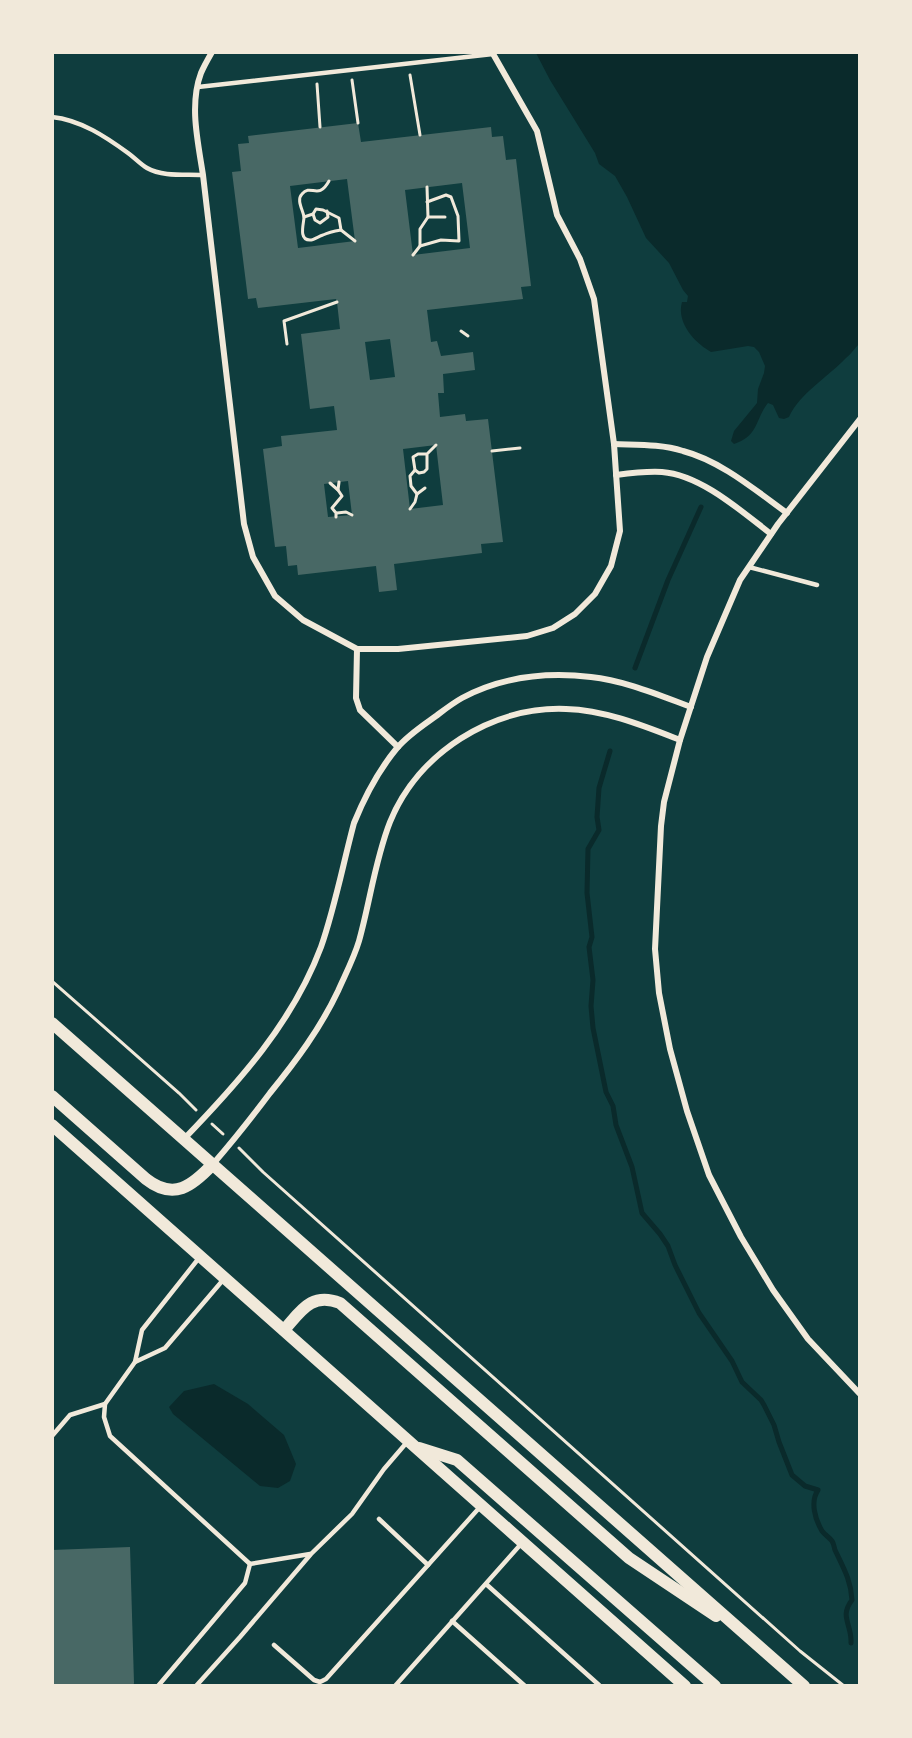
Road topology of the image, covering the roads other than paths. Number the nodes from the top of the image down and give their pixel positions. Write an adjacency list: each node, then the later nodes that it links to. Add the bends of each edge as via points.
1 (212, 52): 3 (street)
2 (492, 53): 3 (lane); 7 (street, via 537,131 557,215 580,259 594,299)
3 (198, 87): 5 (street, via 196,133)
4 (52, 117): 5 (lane, via 94,130 147,168 165,174)
5 (203, 175): 13 (street, via 244,524 253,557 275,596 303,620)
6 (860, 419): 9 (street)
7 (614, 444): 8 (street); 9 (street, via 684,451 716,465)
8 (616, 475): 10 (street, via 664,472 683,477 706,487); 13 (street, via 620,531 612,566 595,594 575,614 552,628 527,636 398,649)
9 (787, 513): 10 (street)
10 (771, 534): 11 (street)
11 (749, 567): 12 (lane); 14 (street, via 707,657)
12 (817, 585)
13 (357, 649): 16 (street, via 356,698 360,710)
14 (692, 707): 15 (street); 16 (street, via 593,677 539,676 489,686 462,699 413,731)
15 (680, 740): 23 (street, via 593,712 548,709 491,722 445,749 424,769 396,810 358,943 325,1016 303,1052); 28 (street, via 664,802 656,905 659,993 670,1049 709,1175 741,1237 808,1339)
16 (398, 747): 22 (street, via 367,792 354,823 328,926 299,994 278,1030 243,1075)
17 (52, 1023): 19 (main road)
18 (52, 1034): 19 (main road)
19 (81, 1049): 22 (main road)
20 (52, 1096): 23 (main road, via 162,1189 190,1185)
21 (52, 1125): 24 (main road)
22 (184, 1139): 23 (main road)
23 (213, 1164): 40 (main road)
24 (200, 1256): 25 (main road); 27 (lane, via 142,1330)
25 (225, 1278): 26 (main road); 27 (lane, via 165,1348)
26 (284, 1330): 31 (main road); 40 (main road, via 314,1301 340,1303 629,1558)
27 (135, 1362): 29 (lane)
28 (860, 1394)
29 (105, 1404): 30 (lane, via 70,1415); 36 (lane, via 104,1418 110,1436)
30 (52, 1436)
31 (412, 1444): 32 (main road); 35 (lane, via 384,1469 352,1514); 48 (main road, via 457,1460)
32 (482, 1505): 34 (main road); 37 (lane)
33 (379, 1520): 37 (lane)
34 (523, 1542): 38 (lane); 47 (main road)
35 (311, 1554): 36 (lane); 44 (lane)
36 (250, 1564): 43 (lane, via 245,1583)
37 (428, 1565): 41 (lane, via 326,1679 314,1680)
38 (486, 1584): 39 (lane); 42 (lane)
39 (452, 1621): 45 (lane); 46 (lane)
40 (754, 1641): 49 (main road)
41 (274, 1645)
42 (599, 1685)
43 (158, 1686)
44 (196, 1686)
45 (395, 1686)
46 (525, 1686)
47 (685, 1686)
48 (715, 1686)
49 (804, 1686)

